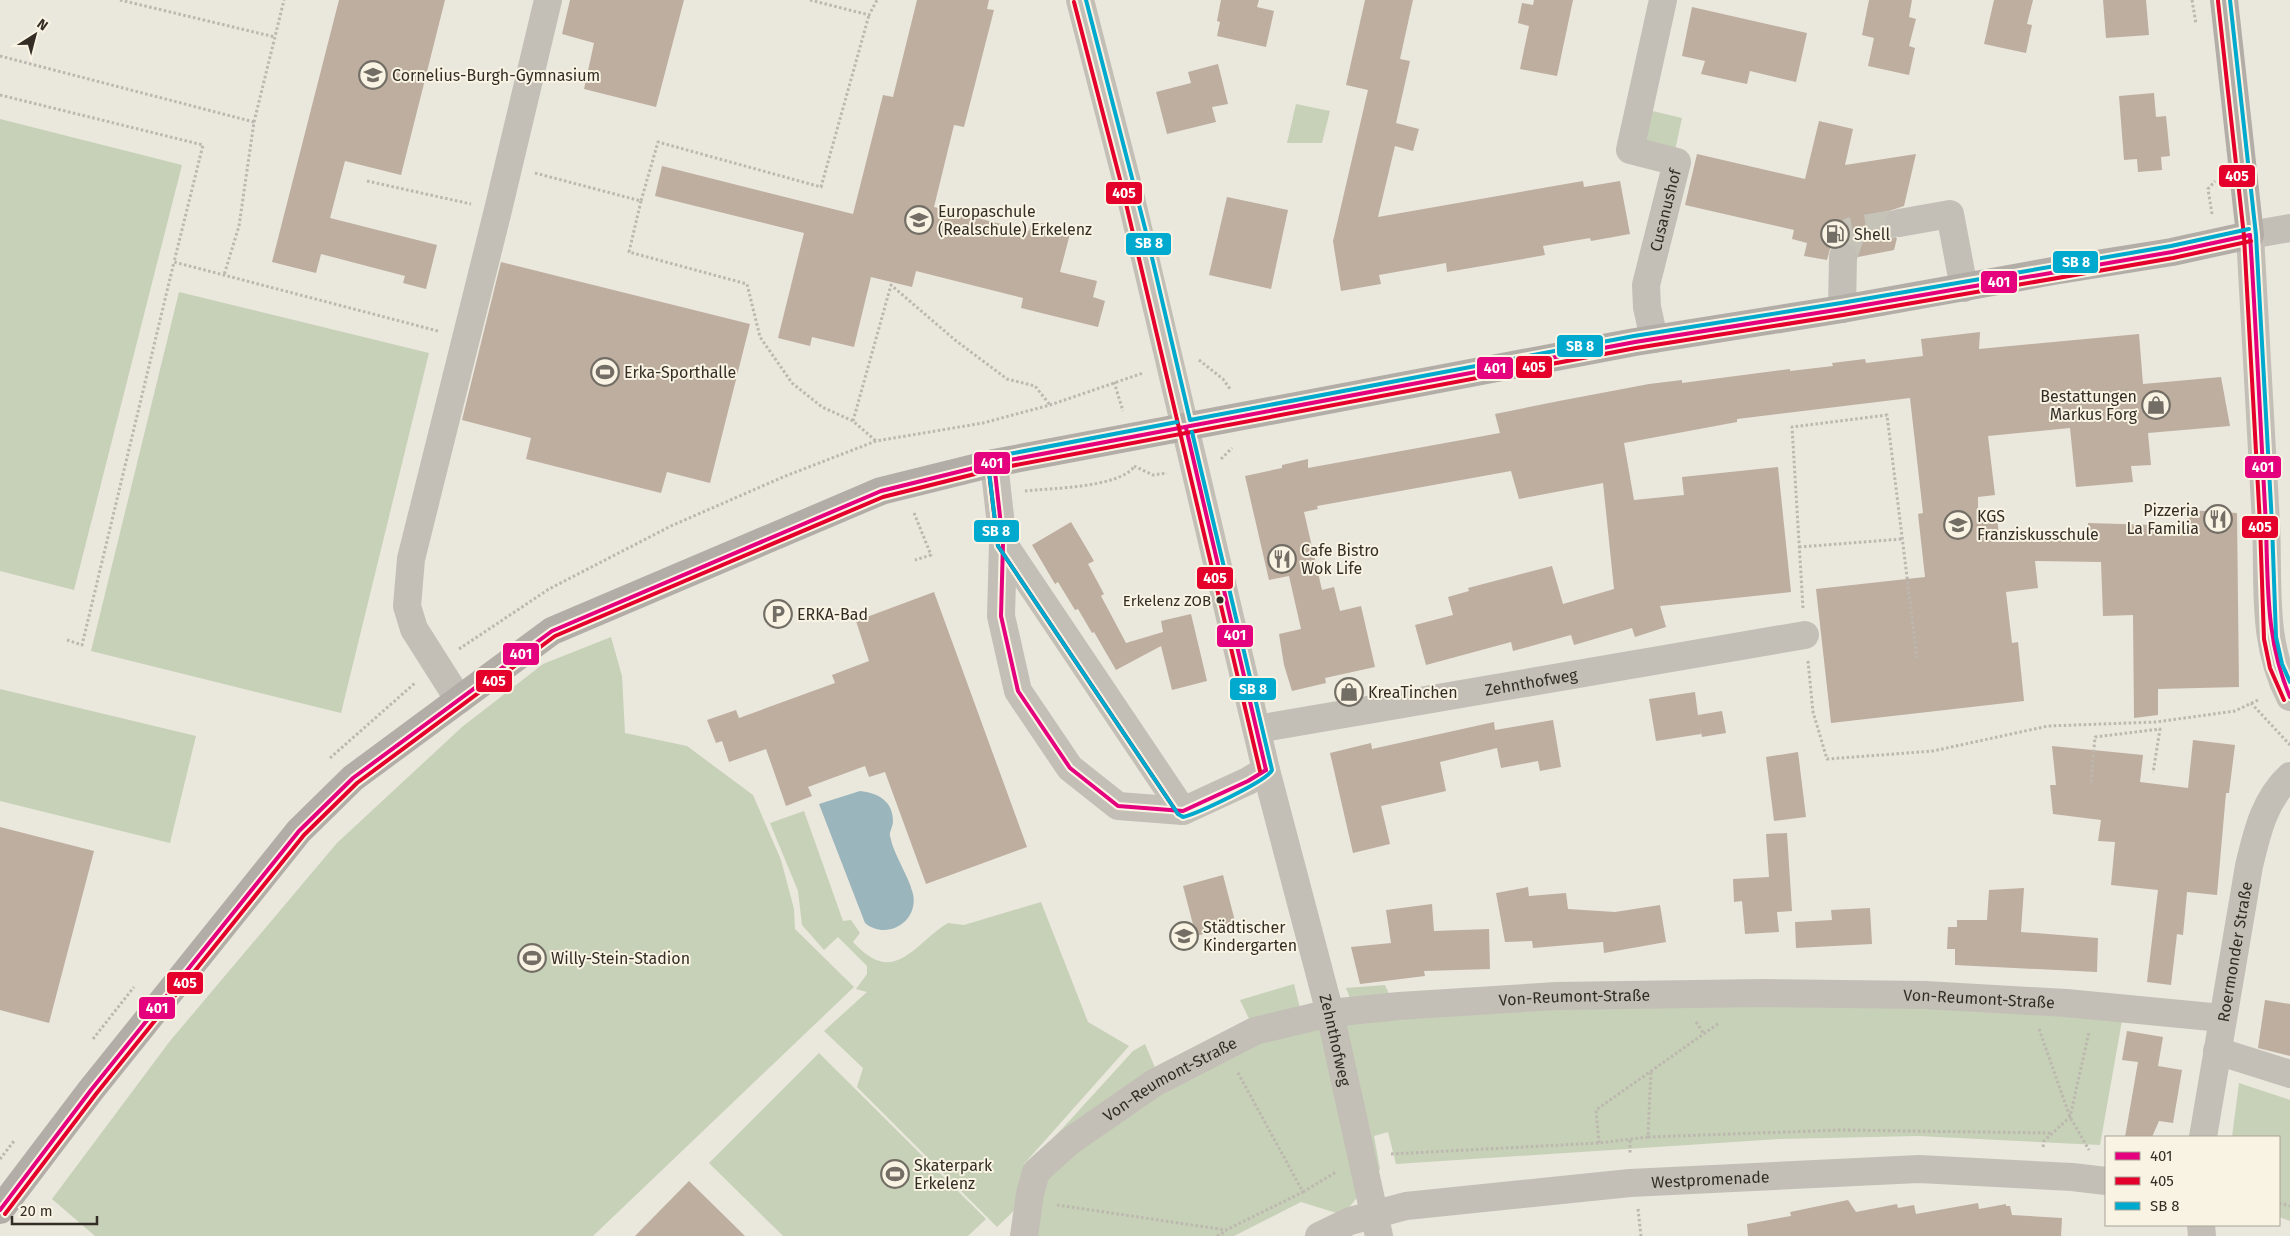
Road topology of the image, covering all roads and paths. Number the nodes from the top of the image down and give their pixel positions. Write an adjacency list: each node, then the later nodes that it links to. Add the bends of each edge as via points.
1 (120, 0): 10 (path)
2 (284, 0): 10 (path)
3 (548, 0): 14 (street)
4 (810, 0): 9 (path)
5 (877, 0): 9 (path)
6 (1080, 0): 30 (street, Zehnthofweg)
7 (1663, 0): 27 (street, Cusanushof, via 1630,150 1677,162 1646,285)
8 (2224, 0): 20 (main road)
9 (869, 15): 16 (path, via 821,187 658,142)
10 (275, 37): 13 (path)
11 (0, 56): 13 (path)
12 (0, 95): 22 (path, via 203,145)
13 (254, 122): 23 (path, via 239,226)
14 (508, 166): 16 (path); 17 (street)
15 (367, 181): 17 (path)
16 (642, 201): 29 (path, via 629,252 747,284 760,337 792,383 822,408)
17 (498, 210): 26 (street)
18 (1899, 223): 24 (street, via 1950,214)
19 (2290, 228): 20 (street)
20 (2250, 235): 24 (main road, via 2172,252); 43 (street, via 2270,638 2276,666)
21 (1843, 257): 25 (street)
22 (174, 262): 23 (path); 41 (path, via 82,645)
23 (224, 275): 26 (path)
24 (1964, 288): 25 (main road)
25 (1842, 309): 27 (main road)
26 (466, 338): 44 (street, via 411,559 407,606 414,629)
27 (1654, 339): 30 (main road)
28 (1050, 406): 29 (path, via 1035,386 1007,379 891,285)
29 (853, 421): 31 (path)
30 (1186, 428): 32 (main road); 46 (street, Zehnthofweg)
31 (876, 441)
32 (994, 462): 34 (street); 44 (main road, via 881,491 552,631)
33 (1134, 467): 34 (path, via 1128,474 1103,482)
34 (998, 494): 37 (street)
35 (910, 505): 39 (path, via 931,554)
36 (1902, 539): 38 (path); 38 (path, via 1887,415 1792,427); 42 (path)
37 (1004, 543): 52 (street); 52 (street, via 1001,616 1018,691 1026,703 1070,768 1118,806)
38 (1800, 547): 40 (path)
39 (915, 560)
40 (1805, 635): 45 (path, via 1813,712 1827,759 1933,751 2048,726 2156,722 2235,711); 46 (street, Zehnthofweg)
41 (67, 640)
42 (1917, 658)
43 (2288, 692): 45 (path)
44 (459, 700): 73 (main road, via 353,778 299,831 91,1090)
45 (2252, 703): 47 (path)
46 (1257, 730): 48 (street, Zehnthofweg)
47 (2290, 745)
48 (1266, 770): 52 (street); 55 (street, Zehnthofweg)
49 (2153, 773): 51 (path, via 2160,729 2096,737)
50 (2290, 776): 57 (street, Roermonder Straße, via 2278,788 2259,828 2249,866)
51 (2091, 782)
52 (1183, 811)
53 (2030, 1001): 54 (street, Von-Reumont-Straße); 55 (street, Von-Reumont-Straße, via 1925,995 1763,993 1557,996); 62 (path)
54 (2095, 1005): 57 (street, Von-Reumont-Straße); 62 (path)
55 (1330, 1013): 58 (street, Von-Reumont-Straße, via 1255,1031); 67 (street, Zehnthofweg)
56 (1726, 1018): 60 (path)
57 (2222, 1018): 59 (street, Roermonder Straße)
58 (1224, 1047): 71 (path); 72 (street, Von-Reumont-Straße, via 1154,1083 1069,1142 1036,1172)
59 (2217, 1051): 61 (street); 64 (street, Roermonder Straße)
60 (1651, 1071): 65 (path); 66 (path, via 1596,1110)
61 (2290, 1074)
62 (2070, 1117): 63 (path); 69 (path)
63 (2052, 1134): 65 (path, via 1841,1130); 68 (path, via 2044,1141)
64 (2203, 1136)
65 (1648, 1137): 66 (path)
66 (1599, 1143): 67 (path)
67 (1362, 1156): 71 (path); 74 (street, Zehnthofweg)
68 (2043, 1175): 70 (street, Westpromenade); 74 (street, Westpromenade, via 1919,1169 1630,1183 1406,1206)
69 (2105, 1179)
70 (2105, 1181)
71 (1303, 1192): 75 (path)
72 (1029, 1201): 75 (path); 76 (street, Von-Reumont-Straße)
73 (0, 1210)
74 (1377, 1226): 78 (street, Westpromenade, via 1350,1221)
75 (1226, 1230): 77 (path)
76 (1024, 1236)
77 (1217, 1236)
78 (1319, 1236)

